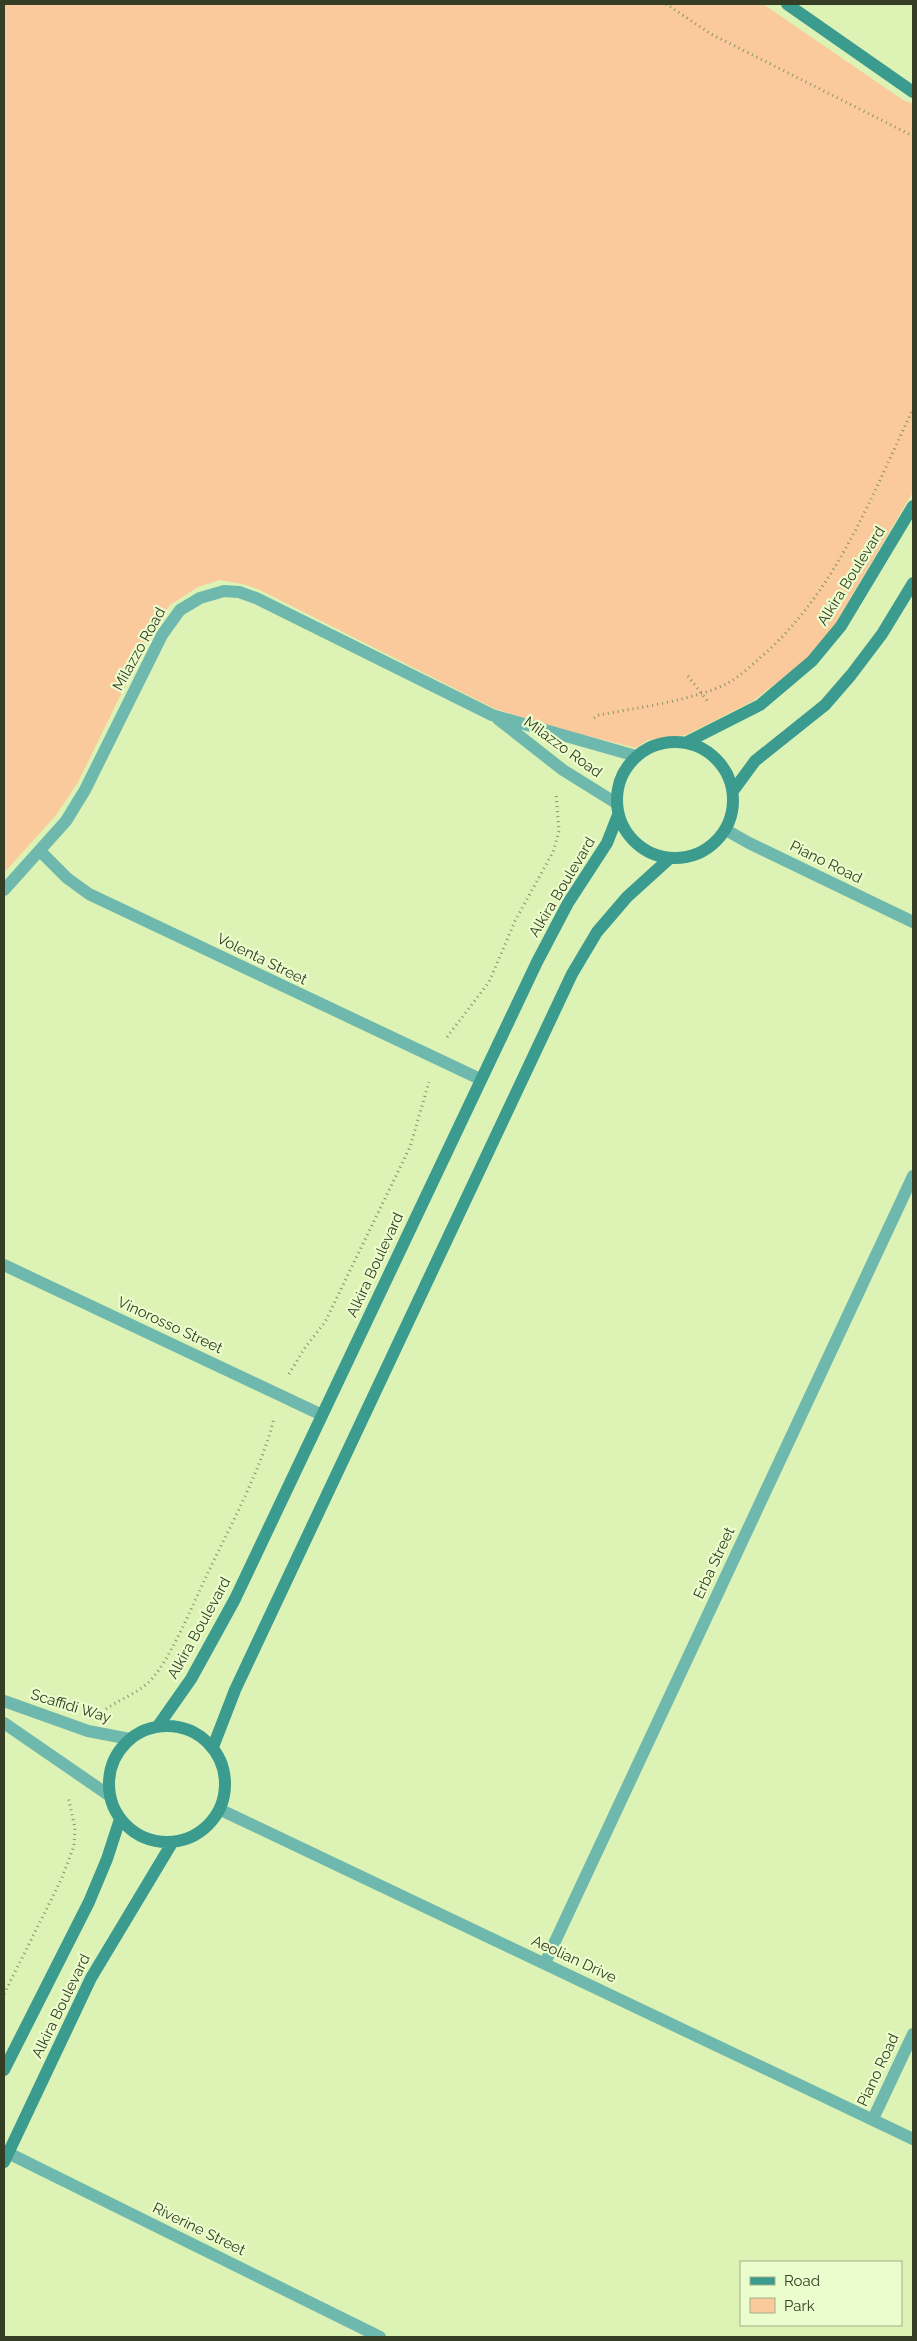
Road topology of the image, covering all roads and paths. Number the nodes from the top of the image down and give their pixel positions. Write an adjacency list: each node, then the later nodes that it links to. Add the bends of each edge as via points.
1 (666, 4): 4 (path, via 710,34)
2 (787, 4): 3 (street)
3 (913, 92)
4 (913, 136)
5 (913, 506): 9 (street, Alkira Boulevard, via 841,626 812,661 760,705)
6 (913, 583): 12 (street, via 882,634 851,675 825,705 756,761)
7 (688, 676): 9 (path)
8 (492, 715): 11 (street, Milazzo Road); 13 (street, Milazzo Road); 15 (street, Milazzo Road, via 256,598 224,590 200,598 180,610 166,629 85,790 66,821)
9 (724, 723): 10 (street, Alkira Boulevard)
10 (687, 742): 11 (street, via 669,741); 12 (street, via 717,760)
11 (636, 756): 13 (street, via 618,785)
12 (733, 791): 14 (street)
13 (617, 809): 16 (street, via 625,832 637,845 652,854); 19 (street, Alkira Boulevard, via 608,843 568,903)
14 (726, 830): 16 (street, via 704,851); 18 (street, Piano Road)
15 (40, 852): 17 (street, Milazzo Road); 19 (street, Volenta Street, via 88,894)
16 (670, 858): 27 (street, via 627,897 596,932 572,974 234,1690)
17 (4, 890)
18 (913, 922)
19 (480, 1079): 22 (street, Alkira Boulevard)
20 (913, 1176): 33 (street, Erba Street)
21 (4, 1265): 22 (street, Vinorosso Street)
22 (322, 1415): 25 (street, Alkira Boulevard, via 235,1599 191,1679)
23 (4, 1701): 26 (street, Scaffidi Way, via 88,1731)
24 (4, 1723): 28 (street)
25 (158, 1726): 26 (street); 27 (street, via 178,1726 197,1733)
26 (130, 1739): 28 (street, via 112,1765)
27 (213, 1746): 29 (street, via 222,1762 226,1780)
28 (110, 1796): 30 (street)
29 (221, 1810): 31 (street, via 205,1830 190,1839); 33 (street, Aeolian Drive)
30 (120, 1819): 31 (street, via 134,1833 152,1842); 36 (street, Alkira Boulevard, via 89,1902)
31 (172, 1843): 39 (street, Alkira Boulevard, via 91,1978)
32 (27, 1947): 34 (path)
33 (544, 1964): 37 (street, Aeolian Drive)
34 (4, 1994)
35 (913, 2034): 37 (street, Piano Road)
36 (4, 2070)
37 (873, 2119): 38 (street, Aeolian Drive)
38 (913, 2138)
39 (5, 2155): 40 (street, Riverine Street)
40 (378, 2337)

